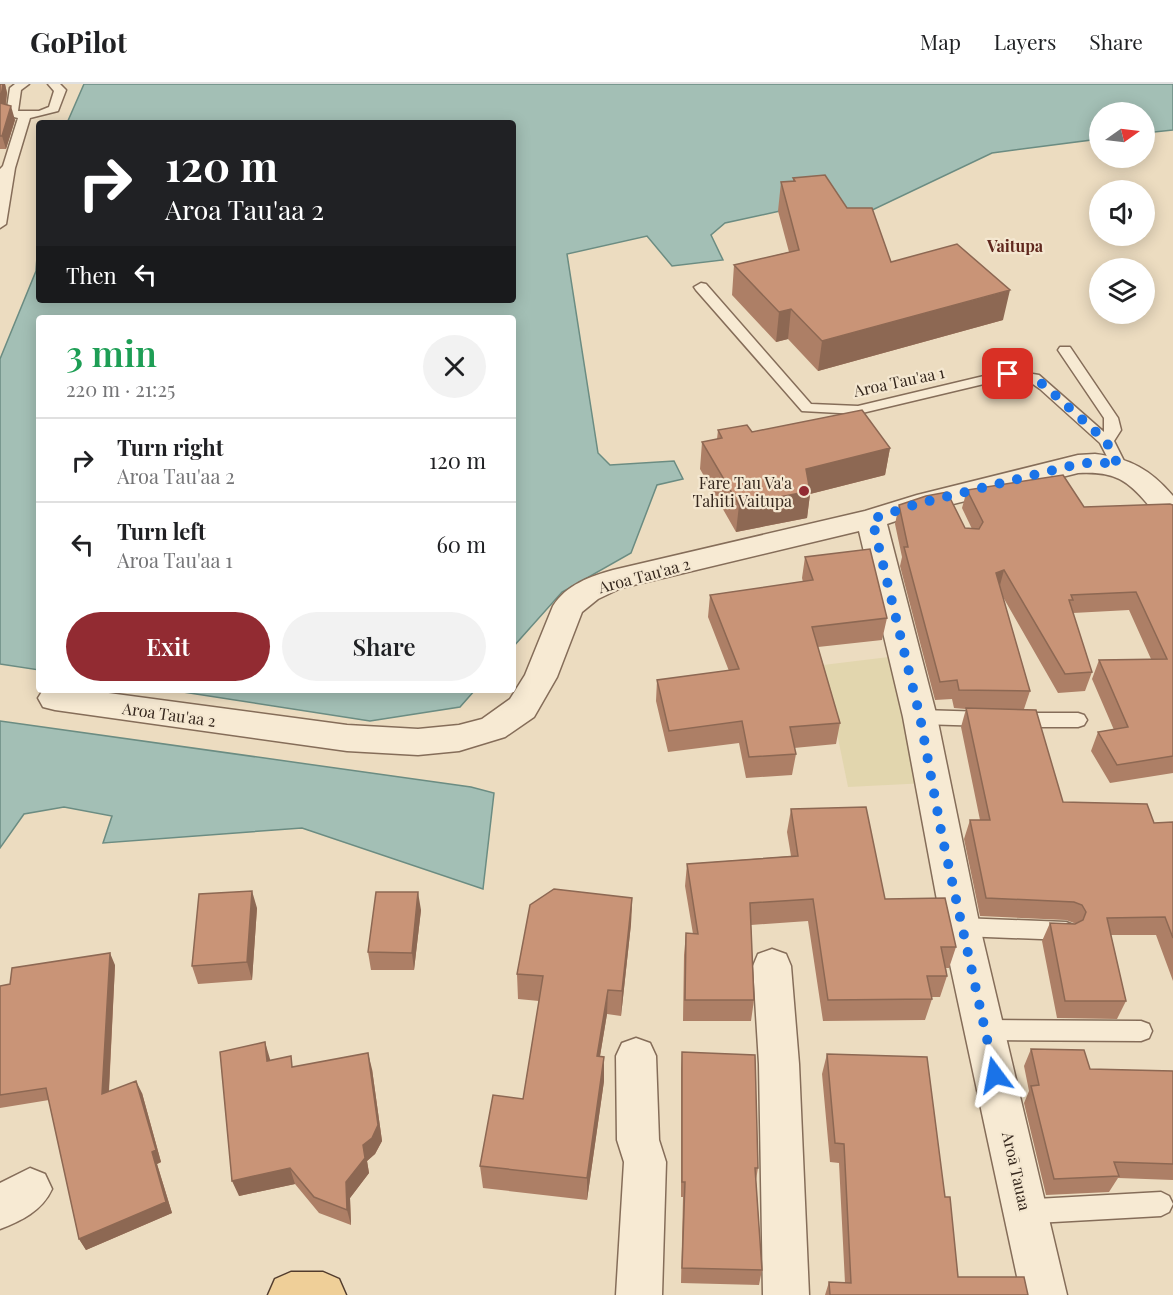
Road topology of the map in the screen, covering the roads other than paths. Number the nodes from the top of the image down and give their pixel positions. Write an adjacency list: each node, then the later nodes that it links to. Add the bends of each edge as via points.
1 (23, 84): 3 (lane, via 16,88 10,113)
2 (54, 84): 3 (lane, via 60,90 54,109)
3 (25, 115): 4 (lane)
4 (4, 172): 5 (lane)
5 (0, 224)
6 (701, 287): 8 (lane, Aroa Tau'aa 1, via 807,408 858,410 1008,374 1022,374 1045,386)
7 (1065, 350): 8 (lane, via 1111,418)
8 (1112, 453): 9 (street); 10 (street, Aroa Tau'aa 2, via 1098,462 1078,464 950,506)
9 (1173, 515)
10 (872, 519): 11 (street, Aroa Tau'aa 2, via 613,580 586,591 569,606 541,677 522,708 493,728 459,738 418,742 347,738); 12 (street, Aroā Tauaa)
11 (55, 698)
12 (920, 717): 13 (lane); 14 (street, Aroā Tauaa)
13 (1078, 720)
14 (961, 927): 15 (lane); 17 (street, Aroā Tauaa)
15 (1066, 931)
16 (772, 966): 25 (street)
17 (985, 1030): 18 (lane); 21 (street, Aroā Tauaa)
18 (1141, 1031)
19 (636, 1056): 24 (street, via 638,1140 645,1162)
20 (1161, 1204): 21 (lane, via 1036,1211)
21 (1025, 1208): 26 (street, Aroā Tauaa)
22 (291, 1295): 23 (main road)
23 (323, 1295)
24 (639, 1295)
25 (786, 1295)
26 (1044, 1295)

